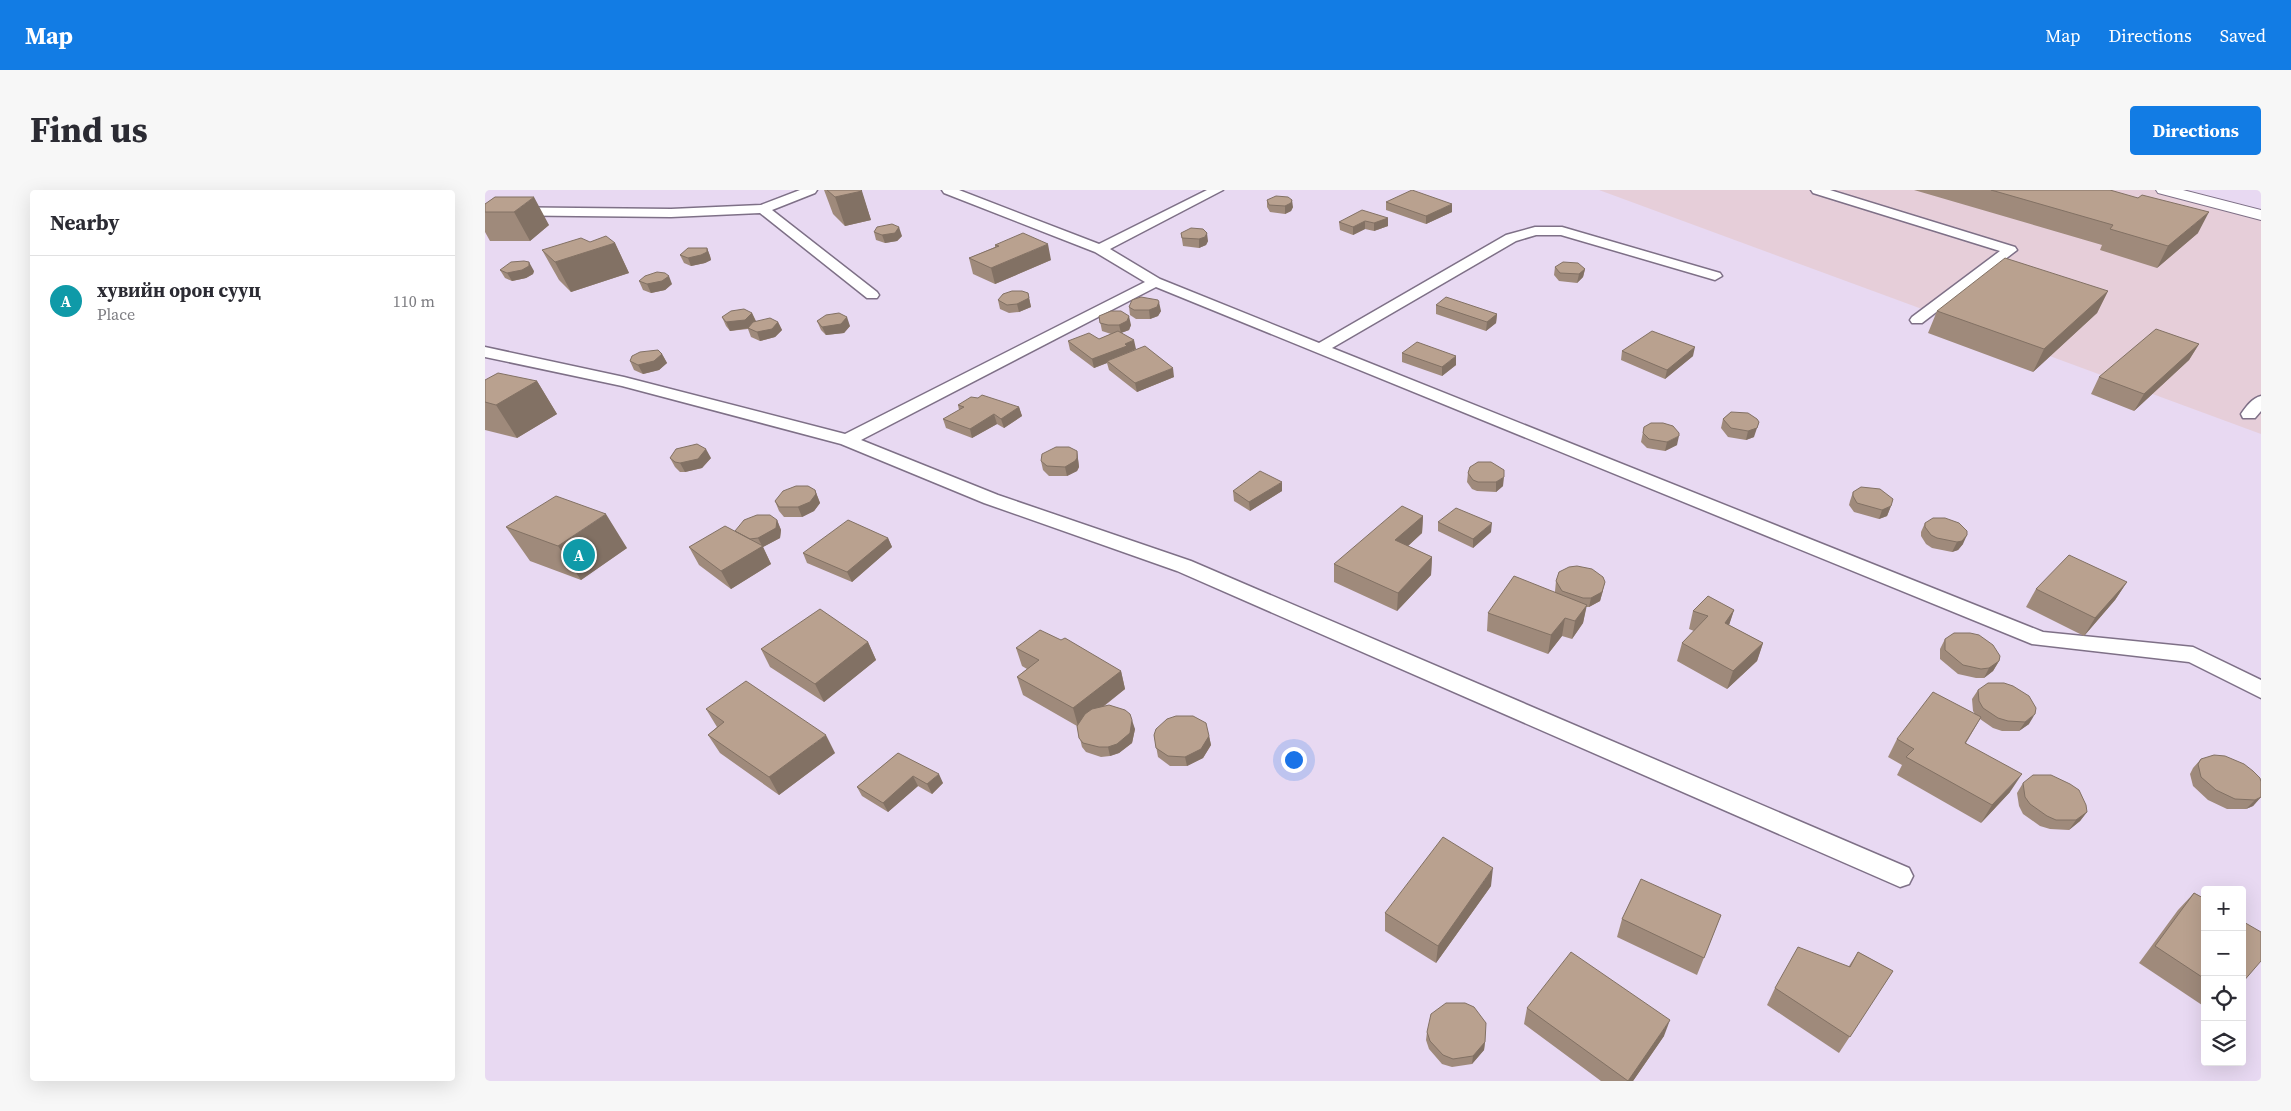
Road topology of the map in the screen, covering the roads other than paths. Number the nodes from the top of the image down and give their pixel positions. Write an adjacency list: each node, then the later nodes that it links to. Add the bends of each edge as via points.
1 (811, 190): 6 (lane)
2 (948, 190): 9 (lane)
3 (1217, 190): 9 (lane)
4 (1817, 190): 13 (lane, via 2010,250)
5 (2165, 190): 8 (street)
6 (763, 209): 7 (lane, via 671,213); 12 (lane)
7 (485, 211)
8 (2261, 215)
9 (1100, 249): 11 (lane)
10 (1715, 276): 14 (lane, via 1562,230 1535,231 1511,238)
11 (1155, 282): 14 (lane); 18 (lane)
12 (872, 295)
13 (1917, 320)
14 (1321, 348): 19 (lane, via 2040,639 2193,655)
15 (485, 352): 18 (lane, via 624,382)
16 (2261, 401): 17 (lane)
17 (2249, 414)
18 (847, 440): 20 (lane, via 991,499 1184,566)
19 (2261, 690)
20 (1900, 876)

